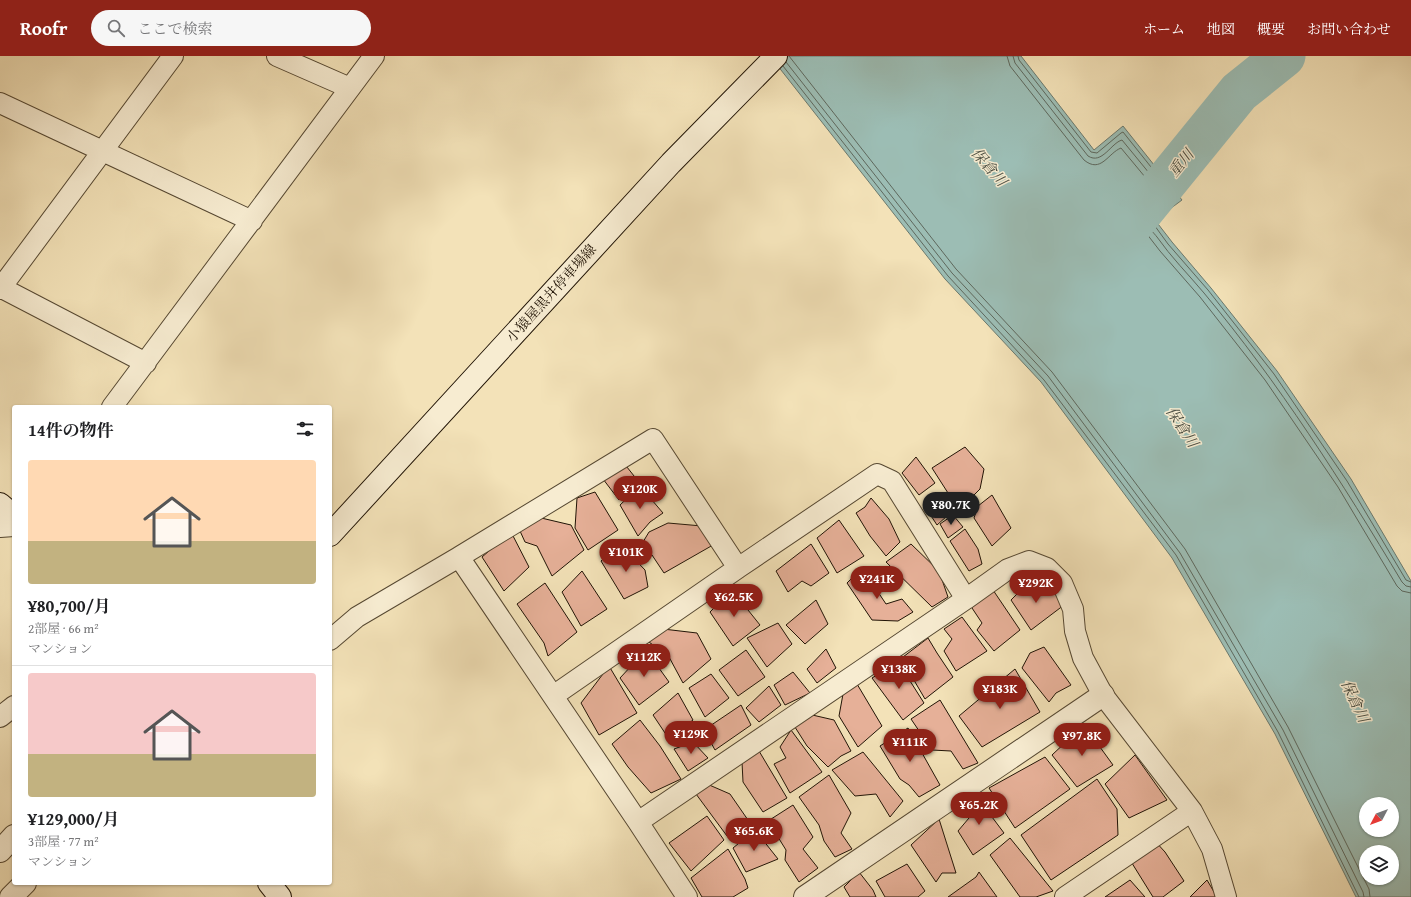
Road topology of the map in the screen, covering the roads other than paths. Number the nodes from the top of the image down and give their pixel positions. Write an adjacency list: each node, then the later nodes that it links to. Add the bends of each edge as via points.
1 (173, 56): 7 (street)
2 (277, 56): 5 (street)
3 (374, 56): 5 (street)
4 (776, 56): 16 (main road, 小猿屋黒井停車場線, via 671,163)
5 (350, 88): 8 (street)
6 (0, 102): 7 (street)
7 (102, 150): 8 (street); 9 (street)
8 (252, 221): 10 (street)
9 (0, 288): 10 (street)
10 (146, 363): 11 (street)
11 (114, 405)
12 (0, 504): 13 (main road)
13 (12, 514)
14 (12, 526): 15 (street)
15 (0, 527)
16 (332, 532)
17 (459, 557): 18 (street, via 653,439); 20 (street, via 357,617); 22 (street)
18 (738, 568): 19 (street, via 877,474 892,481); 22 (street)
19 (966, 598): 21 (street, via 1008,569 1029,560 1047,568 1062,583 1073,608 1075,631 1083,658); 26 (street)
20 (332, 638)
21 (1103, 695): 25 (street); 34 (main road)
22 (553, 696): 26 (street)
23 (12, 708): 24 (street)
24 (0, 717)
25 (1192, 811): 35 (street); 36 (street, via 1212,849)
26 (638, 822): 33 (street)
27 (12, 838): 28 (main road)
28 (0, 851)
29 (23, 885): 31 (main road)
30 (271, 885): 32 (main road)
31 (11, 897)
32 (280, 897)
33 (687, 897)
34 (805, 897)
35 (1065, 897)
36 (1226, 897)

